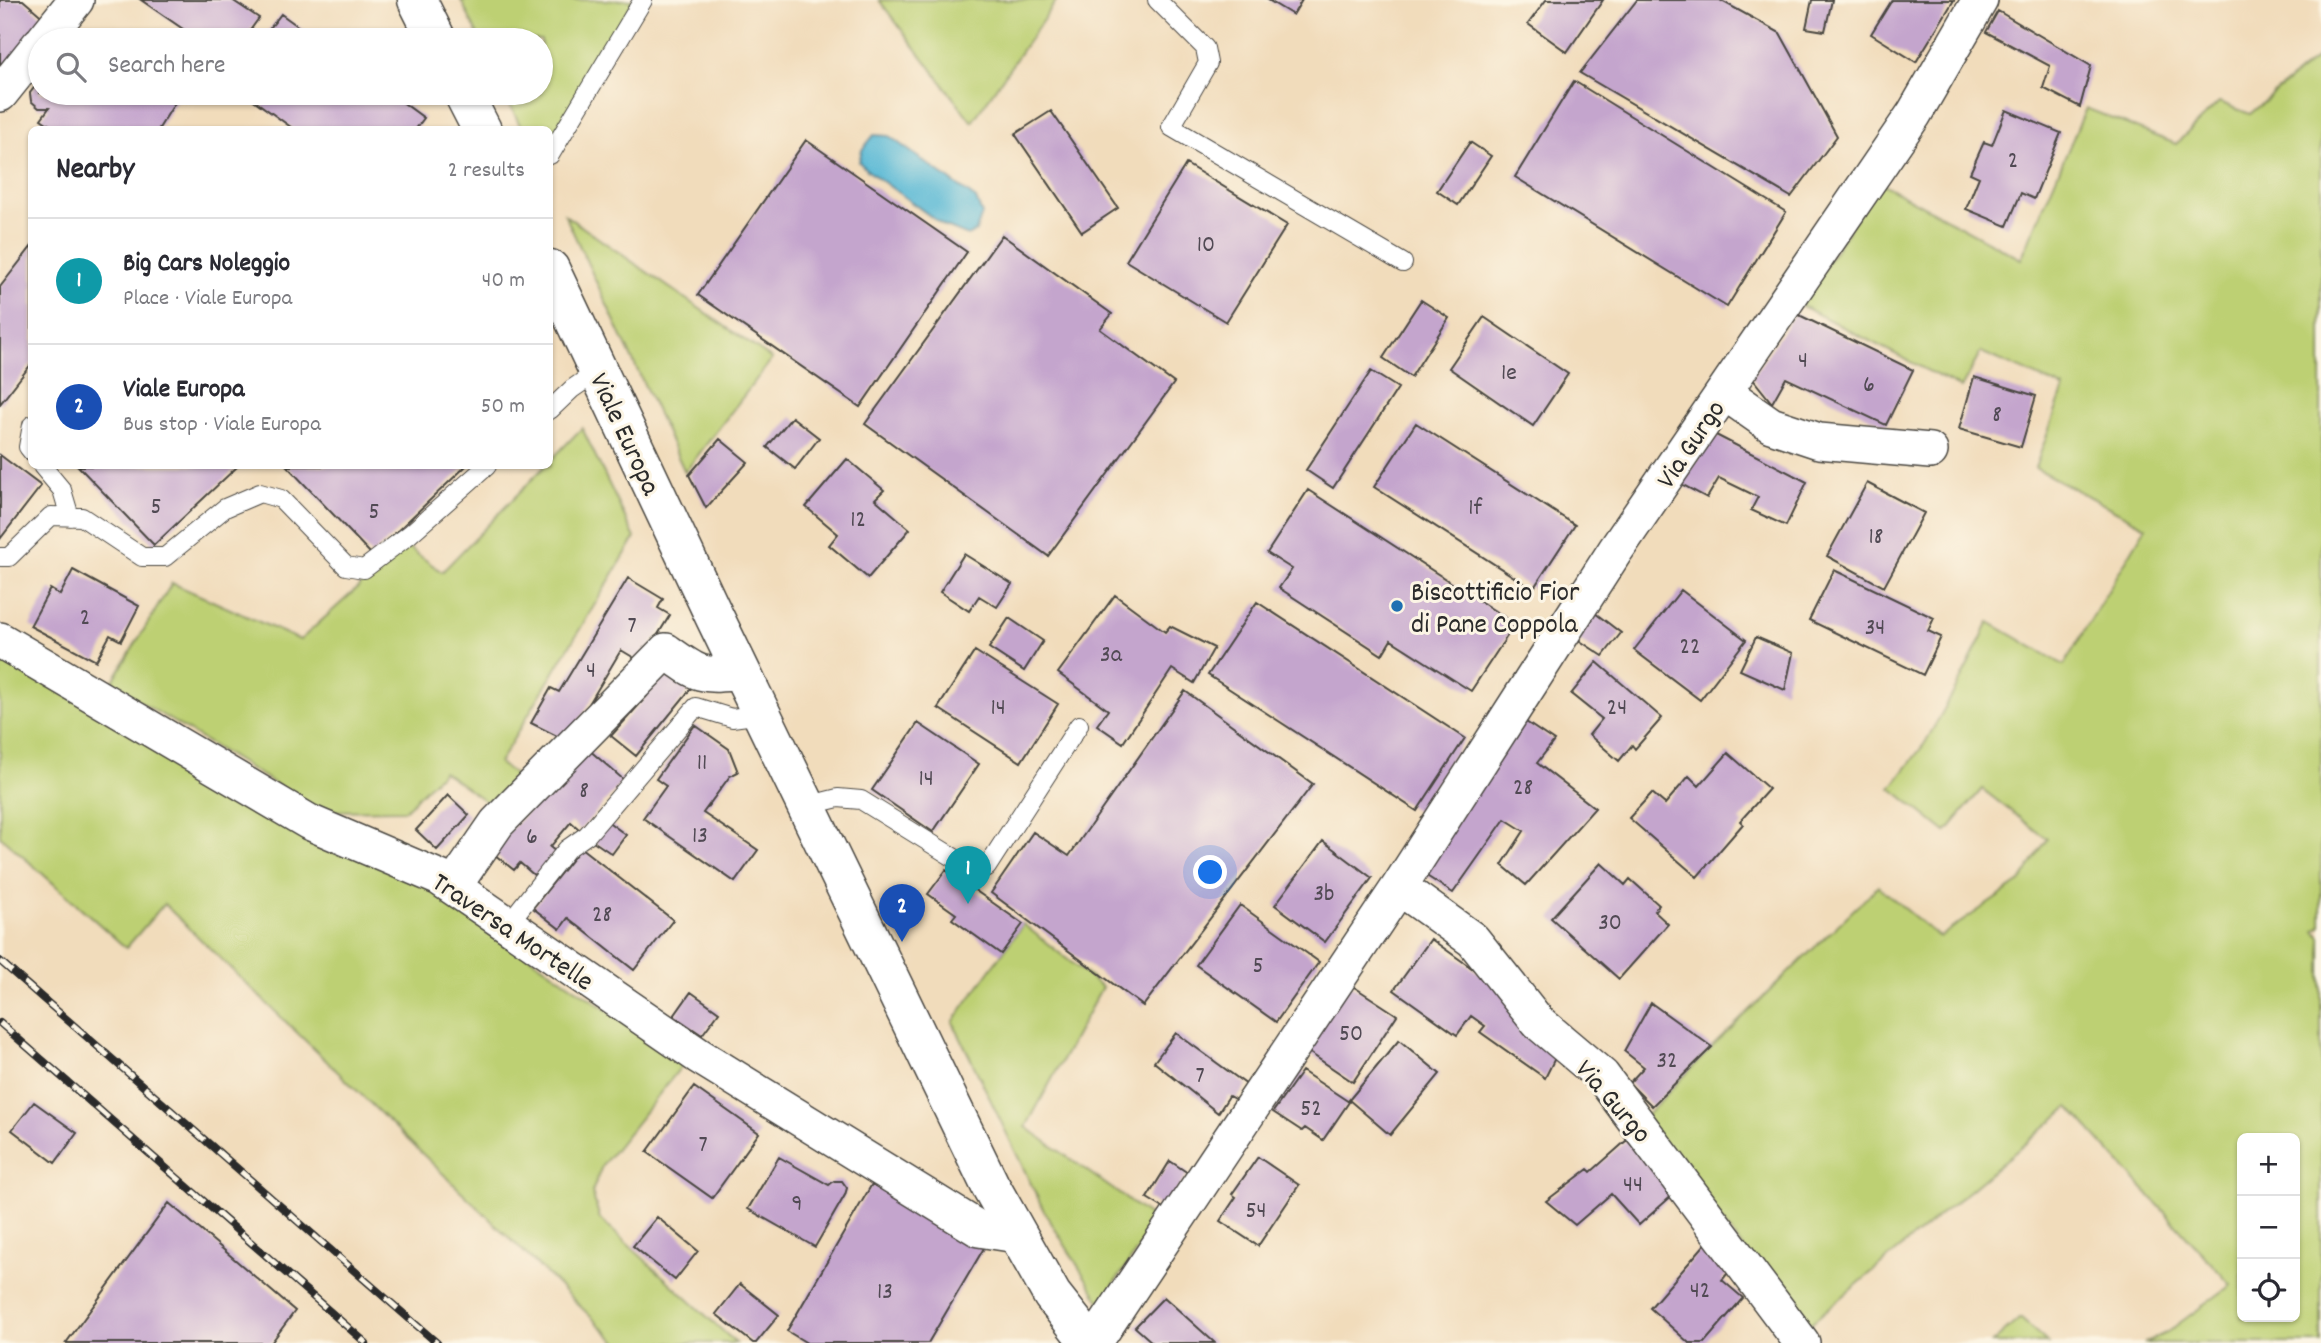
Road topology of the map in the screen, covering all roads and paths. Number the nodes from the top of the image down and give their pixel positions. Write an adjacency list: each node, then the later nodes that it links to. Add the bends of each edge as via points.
1 (76, 0): 6 (street)
2 (417, 0): 7 (street)
3 (643, 0): 12 (lane)
4 (1157, 0): 13 (lane, via 1205,48 1208,63 1171,127)
5 (1980, 0): 16 (street, Via Gurgo, via 1914,114)
6 (53, 28)
7 (431, 28)
8 (28, 59): 9 (street)
9 (0, 94)
10 (469, 105): 11 (street)
11 (480, 126)
12 (553, 150)
13 (1403, 263)
14 (553, 275): 15 (street, Viale Europa)
15 (598, 371): 17 (lane); 24 (street, Viale Europa)
16 (1724, 392): 18 (street, via 1771,425 1819,441); 29 (street, Via Gurgo, via 1615,551)
17 (553, 407)
18 (1930, 451)
19 (44, 469): 21 (lane, via 62,490)
20 (484, 469): 21 (lane, via 365,569 346,566 281,499 260,493 225,508 165,557 142,557 82,517)
21 (70, 517): 22 (lane, via 51,516 9,557)
22 (0, 557)
23 (0, 640): 28 (street, Traversa Mortelle, via 309,822)
24 (741, 672): 25 (street, Viale Europa); 28 (street, via 711,676 691,670 666,652 498,823)
25 (762, 714): 27 (street, Viale Europa); 30 (lane, via 732,718 696,707 587,835 567,849)
26 (1079, 725): 27 (lane, via 987,867 969,867 862,800 838,798)
27 (806, 806): 31 (street, Viale Europa)
28 (453, 887): 30 (street, Traversa Mortelle)
29 (1399, 887): 32 (street, Via Gurgo); 33 (street, Via Gurgo, via 1473,940 1538,1022 1602,1076)
30 (508, 924): 31 (street, Traversa Mortelle, via 699,1056 979,1229)
31 (1017, 1235): 32 (street, Viale Europa, via 1052,1295)
32 (1092, 1343)
33 (1802, 1343)

